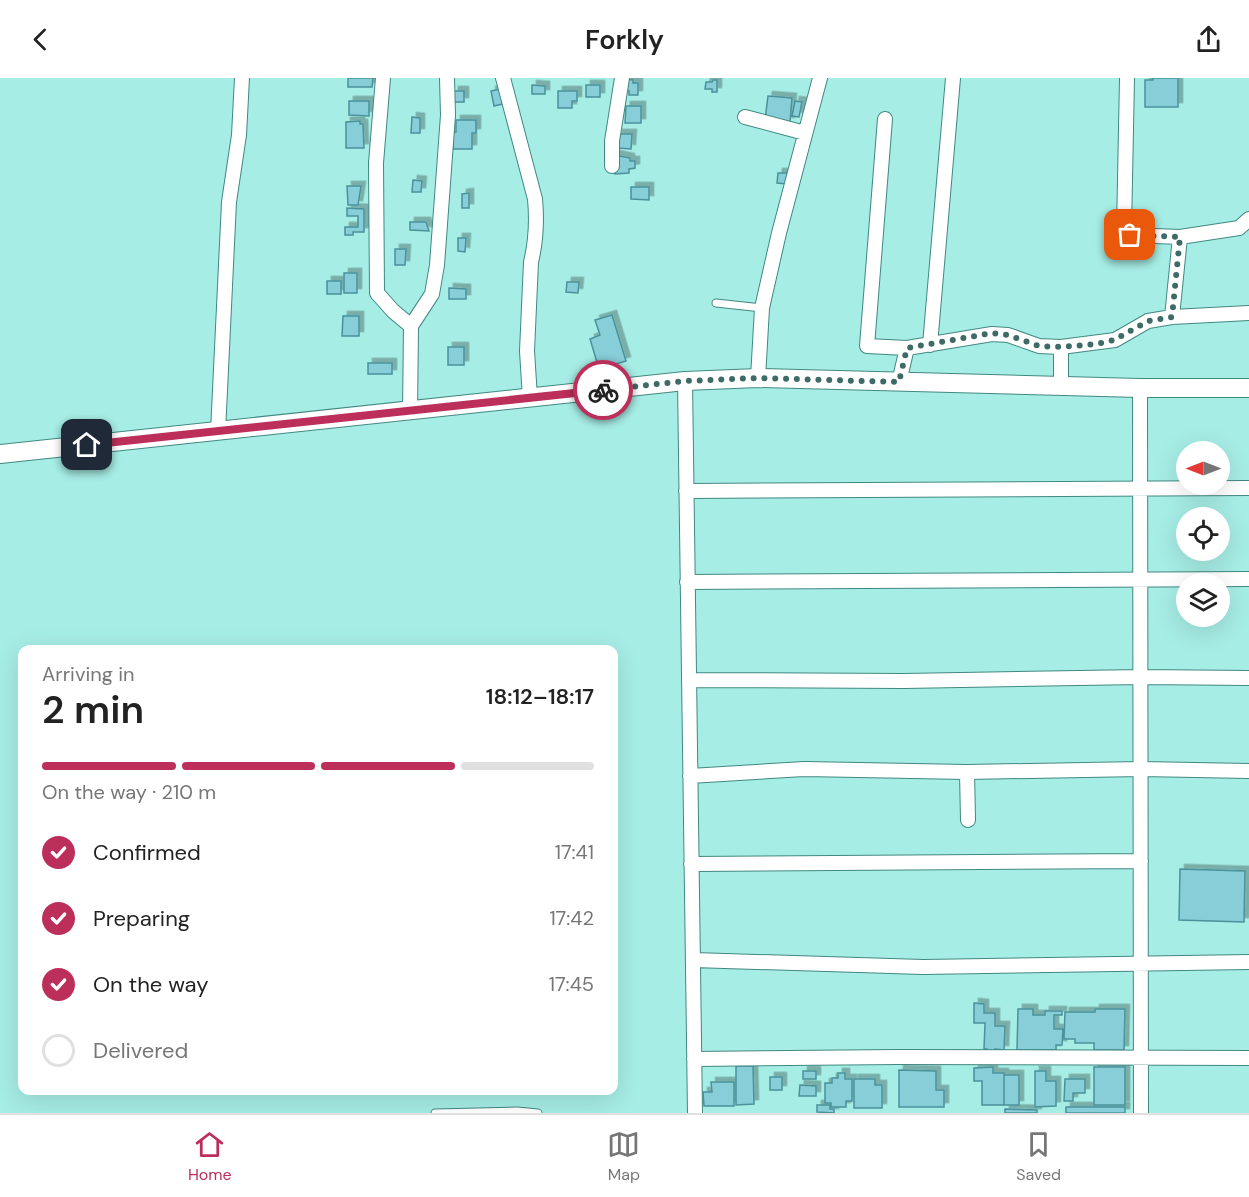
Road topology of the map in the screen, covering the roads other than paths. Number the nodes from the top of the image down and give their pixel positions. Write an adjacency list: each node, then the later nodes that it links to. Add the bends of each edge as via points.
1 (242, 78): 31 (street, via 230,202)
2 (383, 78): 19 (street, via 376,163 377,292)
3 (447, 78): 19 (street, via 437,265 432,294)
4 (503, 78): 29 (street, via 535,199 527,351)
5 (622, 78): 12 (street)
6 (820, 78): 11 (street)
7 (953, 78): 20 (street)
8 (1127, 78): 14 (street, via 1124,230 1130,235)
9 (745, 117): 11 (street)
10 (885, 119): 22 (street, via 867,346)
11 (805, 133): 16 (street)
12 (612, 166)
13 (1249, 219): 14 (street, via 1239,228)
14 (1180, 237): 18 (street)
15 (716, 303): 16 (lane)
16 (762, 308): 23 (street)
17 (1249, 313): 18 (street)
18 (1172, 317): 21 (street, via 1148,321 1114,340)
19 (411, 326): 30 (street)
20 (930, 345): 21 (street, via 992,333 1039,346); 22 (street)
21 (1061, 347): 26 (street)
22 (907, 348): 25 (street)
23 (758, 378): 24 (street); 25 (street)
24 (685, 381): 29 (street); 35 (street)
25 (899, 382): 26 (street)
26 (1061, 386): 27 (street)
27 (1140, 388): 28 (street); 33 (street)
28 (1249, 388)
29 (530, 398): 30 (street)
30 (410, 411): 31 (street)
31 (218, 432): 32 (street)
32 (0, 454)
33 (1141, 487): 34 (street); 35 (street); 36 (street)
34 (1249, 488)
35 (686, 491): 38 (street)
36 (1141, 579): 37 (street); 38 (street); 39 (street)
37 (1249, 579)
38 (687, 582): 41 (street)
39 (1141, 677): 40 (street); 41 (street); 42 (street)
40 (1249, 678)
41 (689, 680): 45 (street)
42 (1141, 769): 43 (street); 44 (street); 47 (street)
43 (1249, 771)
44 (967, 772): 45 (street, via 804,769); 46 (street)
45 (690, 776): 48 (street)
46 (968, 820)
47 (1141, 861): 48 (street); 51 (street)
48 (691, 864): 49 (street)
49 (693, 960): 51 (street, via 923,966); 54 (street)
50 (1249, 962): 51 (street)
51 (1141, 963): 52 (street)
52 (1141, 1057): 53 (street); 54 (street); 58 (street)
53 (1249, 1058)
54 (694, 1059): 57 (street)
55 (435, 1113): 56 (lane)
56 (538, 1113)
57 (695, 1113)
58 (1141, 1113)

